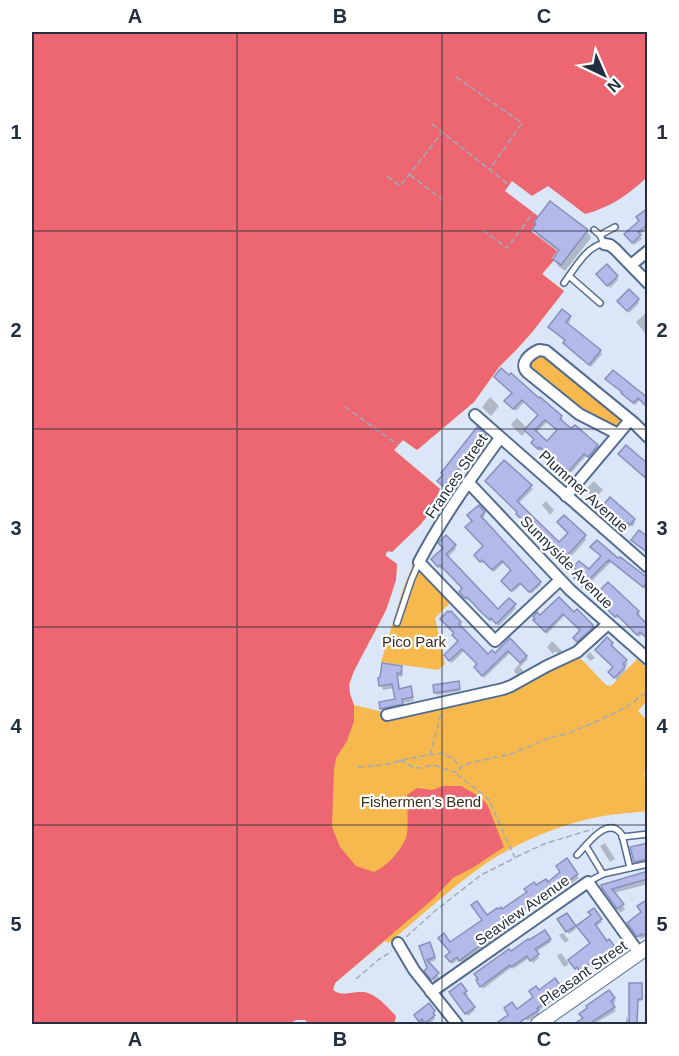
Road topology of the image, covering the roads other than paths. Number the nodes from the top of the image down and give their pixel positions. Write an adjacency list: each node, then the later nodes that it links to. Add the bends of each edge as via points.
1 (615, 227): 3 (lane)
2 (594, 230): 3 (lane)
3 (602, 239): 5 (street); 6 (lane)
4 (648, 251): 5 (street)
5 (631, 265): 8 (street)
6 (569, 276): 7 (lane); 9 (lane)
7 (564, 283)
8 (648, 283)
9 (600, 303)
10 (475, 415): 14 (street, Frances Street)
11 (630, 420): 12 (street); 12 (street, via 546,351 539,350 527,358 523,365 527,372 583,416); 13 (street)
12 (618, 434): 16 (street)
13 (648, 437)
14 (500, 438): 15 (street, Frances Street); 16 (street, Plummer Avenue)
15 (468, 482): 17 (street, Frances Street); 19 (street, Sunnyside Avenue)
16 (566, 496): 18 (street, Plummer Avenue)
17 (419, 562): 19 (street, via 495,641); 20 (lane)
18 (648, 567)
19 (560, 579): 21 (street, Sunnyside Avenue)
20 (397, 623)
21 (608, 624): 22 (street, Sunnyside Avenue); 23 (street, via 581,650 512,686)
22 (648, 659)
23 (387, 715)
24 (648, 834): 25 (lane)
25 (622, 837): 26 (lane, via 617,829 608,828); 29 (lane)
26 (586, 846): 27 (lane); 30 (lane)
27 (577, 855)
28 (648, 864): 29 (lane)
29 (630, 868): 30 (lane)
30 (603, 874): 31 (lane)
31 (588, 882): 33 (street, Seaview Avenue); 34 (street, Seaview Avenue)
32 (399, 944): 34 (street)
33 (645, 951): 36 (main road, Pleasant Street)
34 (431, 992): 35 (street)
35 (458, 1024)
36 (538, 1024)

